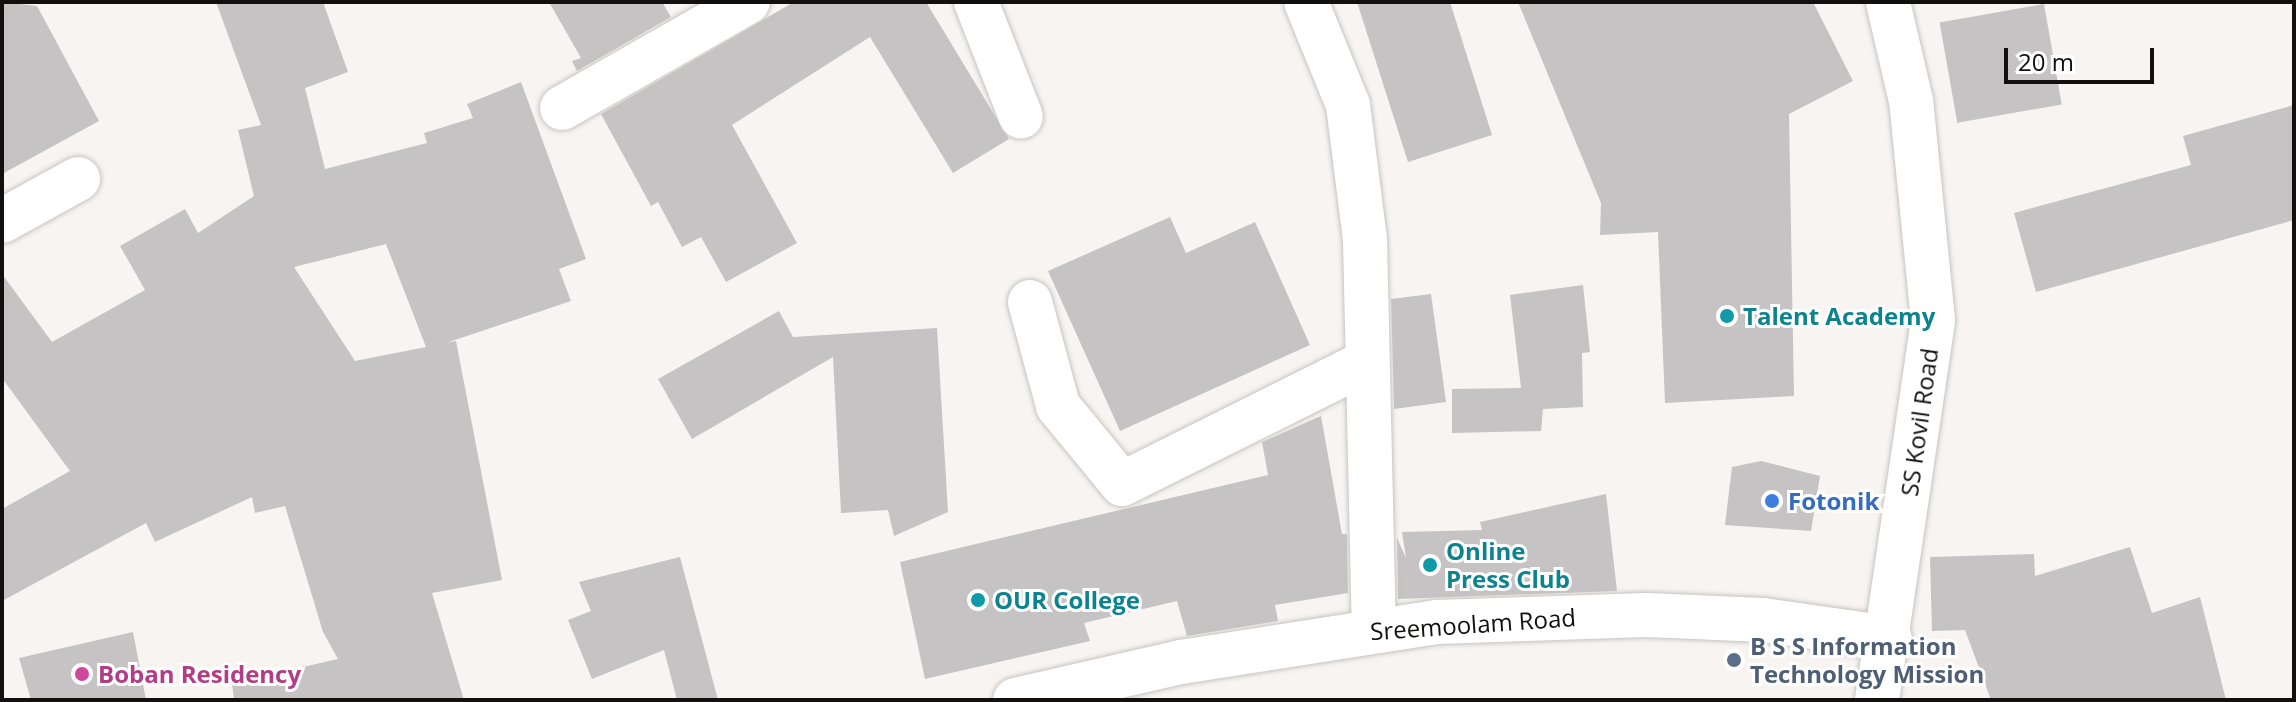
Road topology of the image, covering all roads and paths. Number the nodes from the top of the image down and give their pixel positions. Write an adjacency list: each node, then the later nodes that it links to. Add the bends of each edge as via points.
1 (748, 2): 5 (street)
2 (976, 2): 6 (street)
3 (1306, 2): 10 (street, via 1348,105 1365,239)
4 (1888, 2): 12 (street, SS Kovil Road, via 1911,101 1933,320)
5 (562, 108)
6 (1021, 117)
7 (78, 179): 8 (street)
8 (2, 221)
9 (1030, 302): 10 (street, via 1058,406 1122,484)
10 (1367, 362): 11 (street)
11 (1374, 629): 12 (street, Sreemoolam Road, via 1646,615 1763,620); 13 (street, Sreemoolam Road, via 1181,662)
12 (1890, 638): 14 (street, SS Kovil Road)
13 (1015, 700)
14 (1877, 700)

